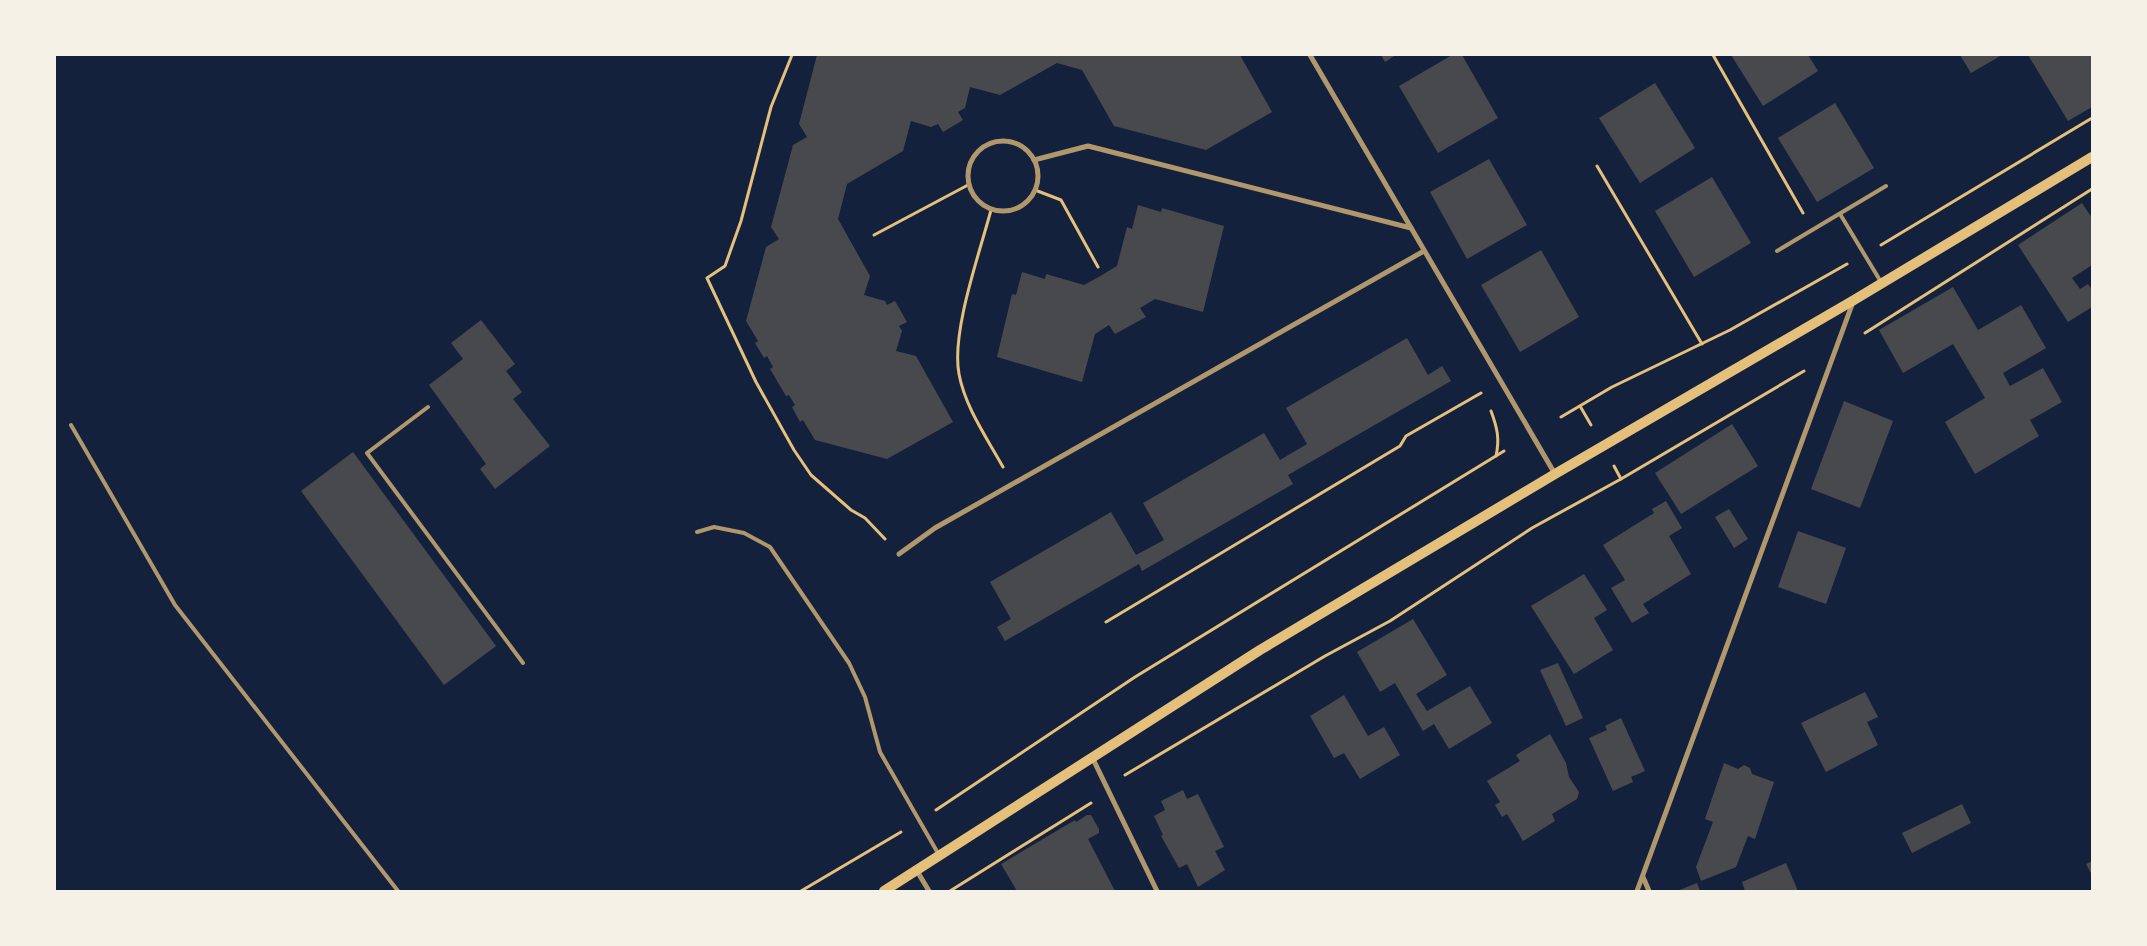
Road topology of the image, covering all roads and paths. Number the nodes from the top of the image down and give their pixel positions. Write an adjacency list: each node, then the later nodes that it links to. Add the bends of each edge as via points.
1 (792, 55): 37 (path, via 770,107 741,221 725,266 707,278 756,382 811,475 865,518)
2 (1310, 55): 14 (street)
3 (1713, 55): 15 (path)
4 (2092, 118): 19 (path)
5 (2092, 157): 21 (main road)
6 (1034, 160): 8 (street, via 1022,147 1010,142 986,145 974,156 968,172); 11 (street, via 1038,181); 14 (street, via 1088,146)
7 (1597, 166): 23 (path)
8 (968, 185): 12 (street, via 975,198); 16 (path)
9 (1886, 186): 13 (lane)
10 (2092, 189): 24 (path)
11 (1035, 190): 12 (street, via 1027,202 1016,209 1004,212); 20 (path, via 1061,200)
12 (991, 210): 35 (path, via 957,353 966,396)
13 (1840, 214): 15 (lane); 19 (lane)
14 (1411, 228): 17 (street)
15 (1812, 230): 18 (lane)
16 (874, 235)
17 (1424, 251): 34 (street); 35 (street)
18 (1777, 251)
19 (1864, 255): 21 (lane); 23 (path)
20 (1098, 267)
21 (1882, 284): 22 (main road)
22 (1854, 300): 24 (street); 34 (main road)
23 (1702, 344): 30 (path, via 1612,387)
24 (1835, 353): 41 (path, via 1621,480 1532,528 1390,621 1325,656); 45 (street)
25 (1476, 385): 26 (path)
26 (1480, 393): 27 (path); 38 (path, via 1406,436 1400,446)
27 (1486, 402)
28 (428, 407): 39 (lane, via 367,453)
29 (1491, 410): 33 (path, via 1498,428)
30 (1561, 417)
31 (71, 424): 46 (lane, via 175,605)
32 (1504, 452): 33 (path)
33 (1496, 456): 42 (path, via 1135,677)
34 (1554, 474): 40 (main road, via 1260,650)
35 (1012, 484): 37 (street, via 935,528)
36 (697, 532): 42 (lane, via 714,527 744,533 770,547 849,664 865,697 880,752)
37 (899, 554)
38 (1106, 622)
39 (523, 663)
40 (1093, 759): 41 (street); 43 (main road)
41 (1107, 787): 50 (path, via 1100,796 1064,821); 51 (street)
42 (919, 822): 43 (lane); 47 (path)
43 (940, 857): 44 (main road)
44 (917, 871): 48 (main road); 49 (street)
45 (1643, 877): 52 (street); 53 (street)
46 (398, 891)
47 (800, 891)
48 (884, 891)
49 (929, 891)
50 (949, 891)
51 (1157, 891)
52 (1637, 891)
53 (1649, 891)

